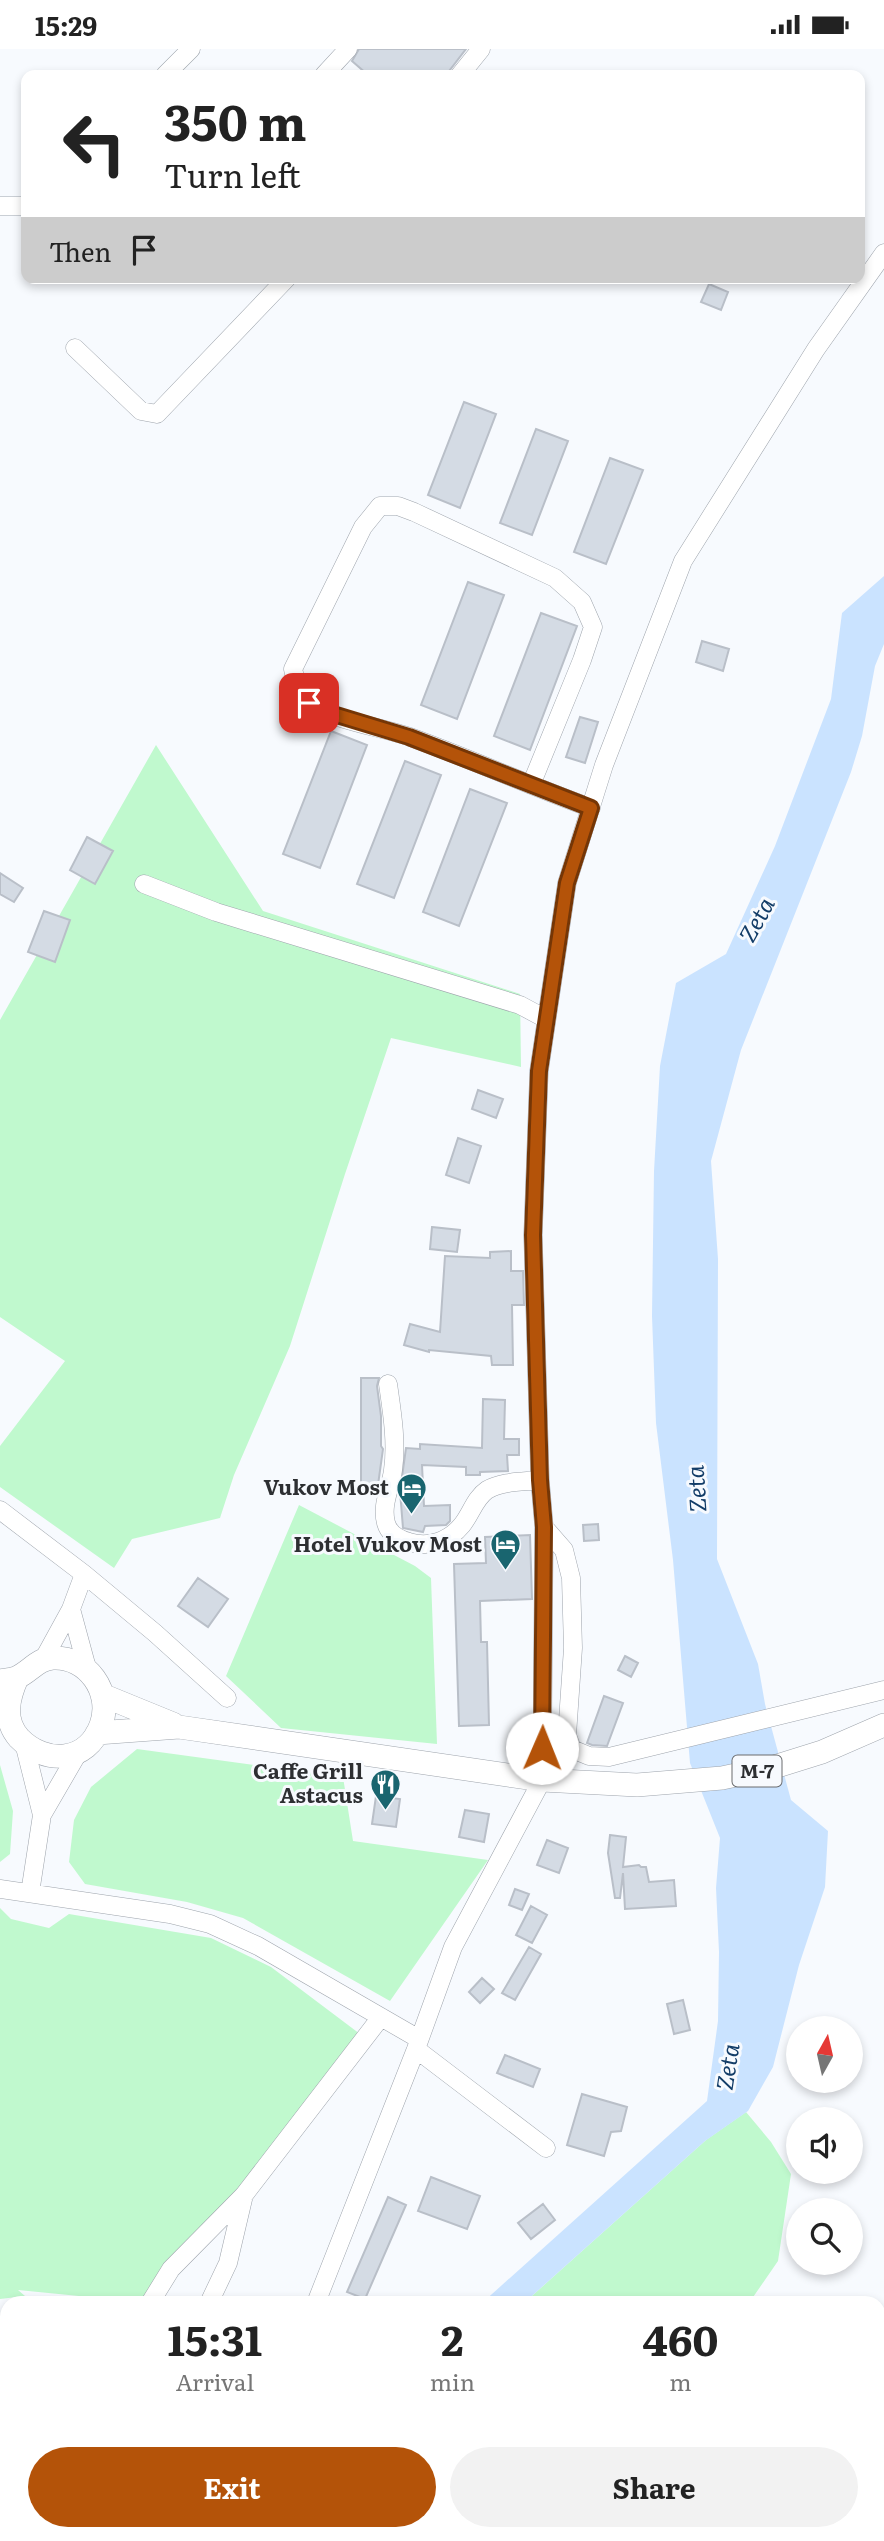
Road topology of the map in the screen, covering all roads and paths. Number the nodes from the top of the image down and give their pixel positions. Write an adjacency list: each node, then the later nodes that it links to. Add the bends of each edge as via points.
1 (191, 49): 4 (street)
2 (348, 49): 5 (street)
3 (481, 49): 6 (street)
4 (170, 70)
5 (329, 70)
6 (464, 70)
7 (0, 206): 8 (street)
8 (21, 207)
9 (884, 253): 10 (street)
10 (865, 280)
11 (281, 284): 13 (street, via 157,414 141,411)
12 (862, 284): 15 (street, via 682,561)
13 (75, 348)
14 (531, 785): 14 (street, via 409,737 330,713 309,703 298,691 293,669 363,527 380,506 414,512 555,578 582,602 593,627); 15 (street)
15 (591, 808): 17 (street, via 567,883)
16 (144, 884): 17 (street, via 216,912 520,1005)
17 (546, 1019): 19 (street, via 539,1071 533,1235)
18 (388, 1384): 19 (street, via 393,1470 384,1500 386,1523 400,1540 418,1545 437,1543 462,1525 489,1489)
19 (540, 1480): 21 (street)
20 (0, 1510): 22 (street)
21 (544, 1527): 27 (street, via 564,1550 571,1578 573,1649 567,1735 572,1749 609,1757); 36 (street)
22 (84, 1574): 23 (street); 29 (street)
23 (71, 1609): 24 (street); 25 (street)
24 (43, 1660): 25 (main road, via 56,1658); 26 (main road)
25 (87, 1668): 28 (main road)
26 (9, 1679): 30 (main road)
27 (884, 1689)
28 (102, 1695): 32 (main road, M-7); 33 (main road, via 104,1711)
29 (227, 1698)
30 (5, 1720): 34 (main road)
31 (884, 1725): 36 (main road, M-7, via 822,1752 722,1778 657,1784)
32 (179, 1727): 33 (main road, M-7); 36 (main road, M-7)
33 (97, 1733): 35 (main road)
34 (24, 1742): 35 (main road, via 56,1757); 37 (street)
35 (78, 1753): 37 (street)
36 (542, 1780): 41 (street, via 453,1947)
37 (42, 1815): 39 (street)
38 (0, 1889): 39 (street)
39 (30, 1893): 40 (street, via 209,1924 258,1946)
40 (381, 2017): 41 (street); 43 (street)
41 (417, 2044): 42 (street); 46 (street)
42 (546, 2148)
43 (244, 2195): 44 (street, via 171,2269); 45 (street, via 228,2263)
44 (154, 2296)
45 (212, 2296)
46 (319, 2296)

